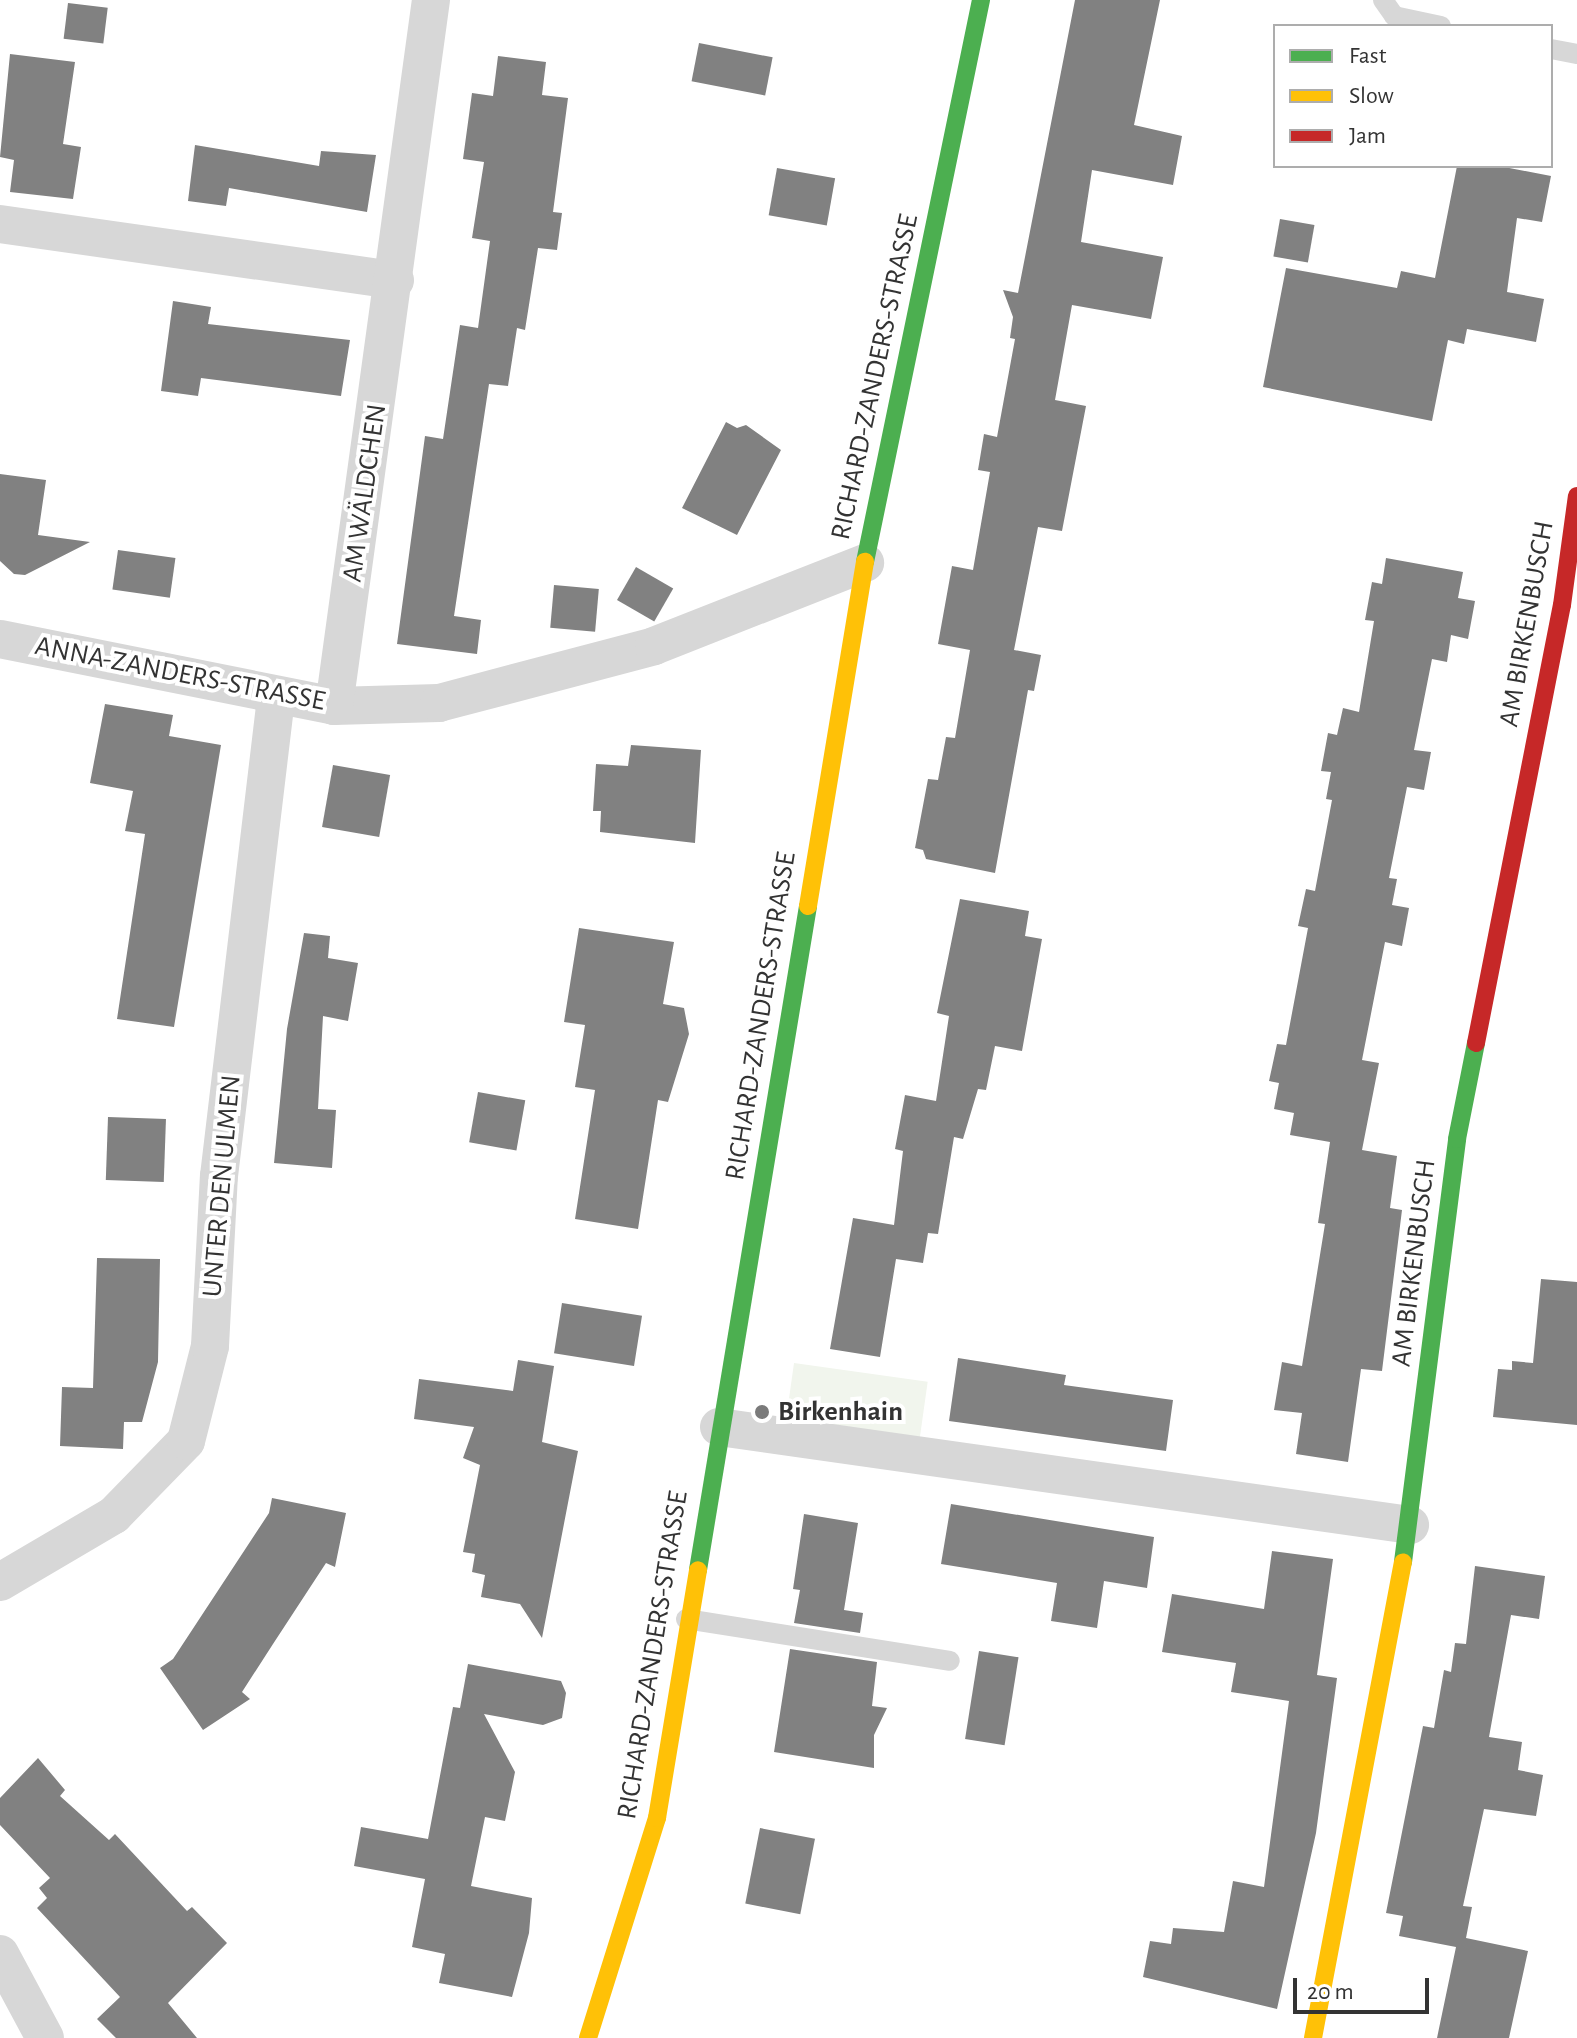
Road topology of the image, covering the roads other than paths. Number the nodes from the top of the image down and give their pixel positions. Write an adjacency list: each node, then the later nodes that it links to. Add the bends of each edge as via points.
1 (431, 0): 8 (street, AM WÄLDCHEN)
2 (981, 0): 10 (street, RICHARD-ZANDERS-STRASSE)
3 (1383, 0): 4 (lane, via 1394,16)
4 (1432, 24)
5 (1553, 49): 6 (lane)
6 (1577, 54)
7 (0, 224): 8 (street)
8 (395, 280): 14 (street, AM WÄLDCHEN)
9 (1577, 496): 11 (street, AM BIRKENBUSCH)
10 (865, 563): 14 (street, ANNA-ZANDERS-STRASSE, via 654,646 552,677 439,703); 15 (street, RICHARD-ZANDERS-STRASSE)
11 (1570, 607): 16 (street, AM BIRKENBUSCH, via 1457,1139)
12 (0, 639): 13 (street, ANNA-ZANDERS-STRASSE)
13 (276, 696): 14 (street, ANNA-ZANDERS-STRASSE); 17 (street, UNTER DEN ULMEN, via 219,1176 210,1346 186,1441 114,1515)
14 (334, 706)
15 (719, 1427): 16 (street); 18 (street, RICHARD-ZANDERS-STRASSE)
16 (1410, 1525): 23 (street, AM BIRKENBUSCH)
17 (0, 1582)
18 (686, 1619): 19 (lane); 22 (street, RICHARD-ZANDERS-STRASSE, via 657,1818)
19 (950, 1661)
20 (0, 1954): 21 (street)
21 (45, 2038)
22 (588, 2038)
23 (1313, 2038)

